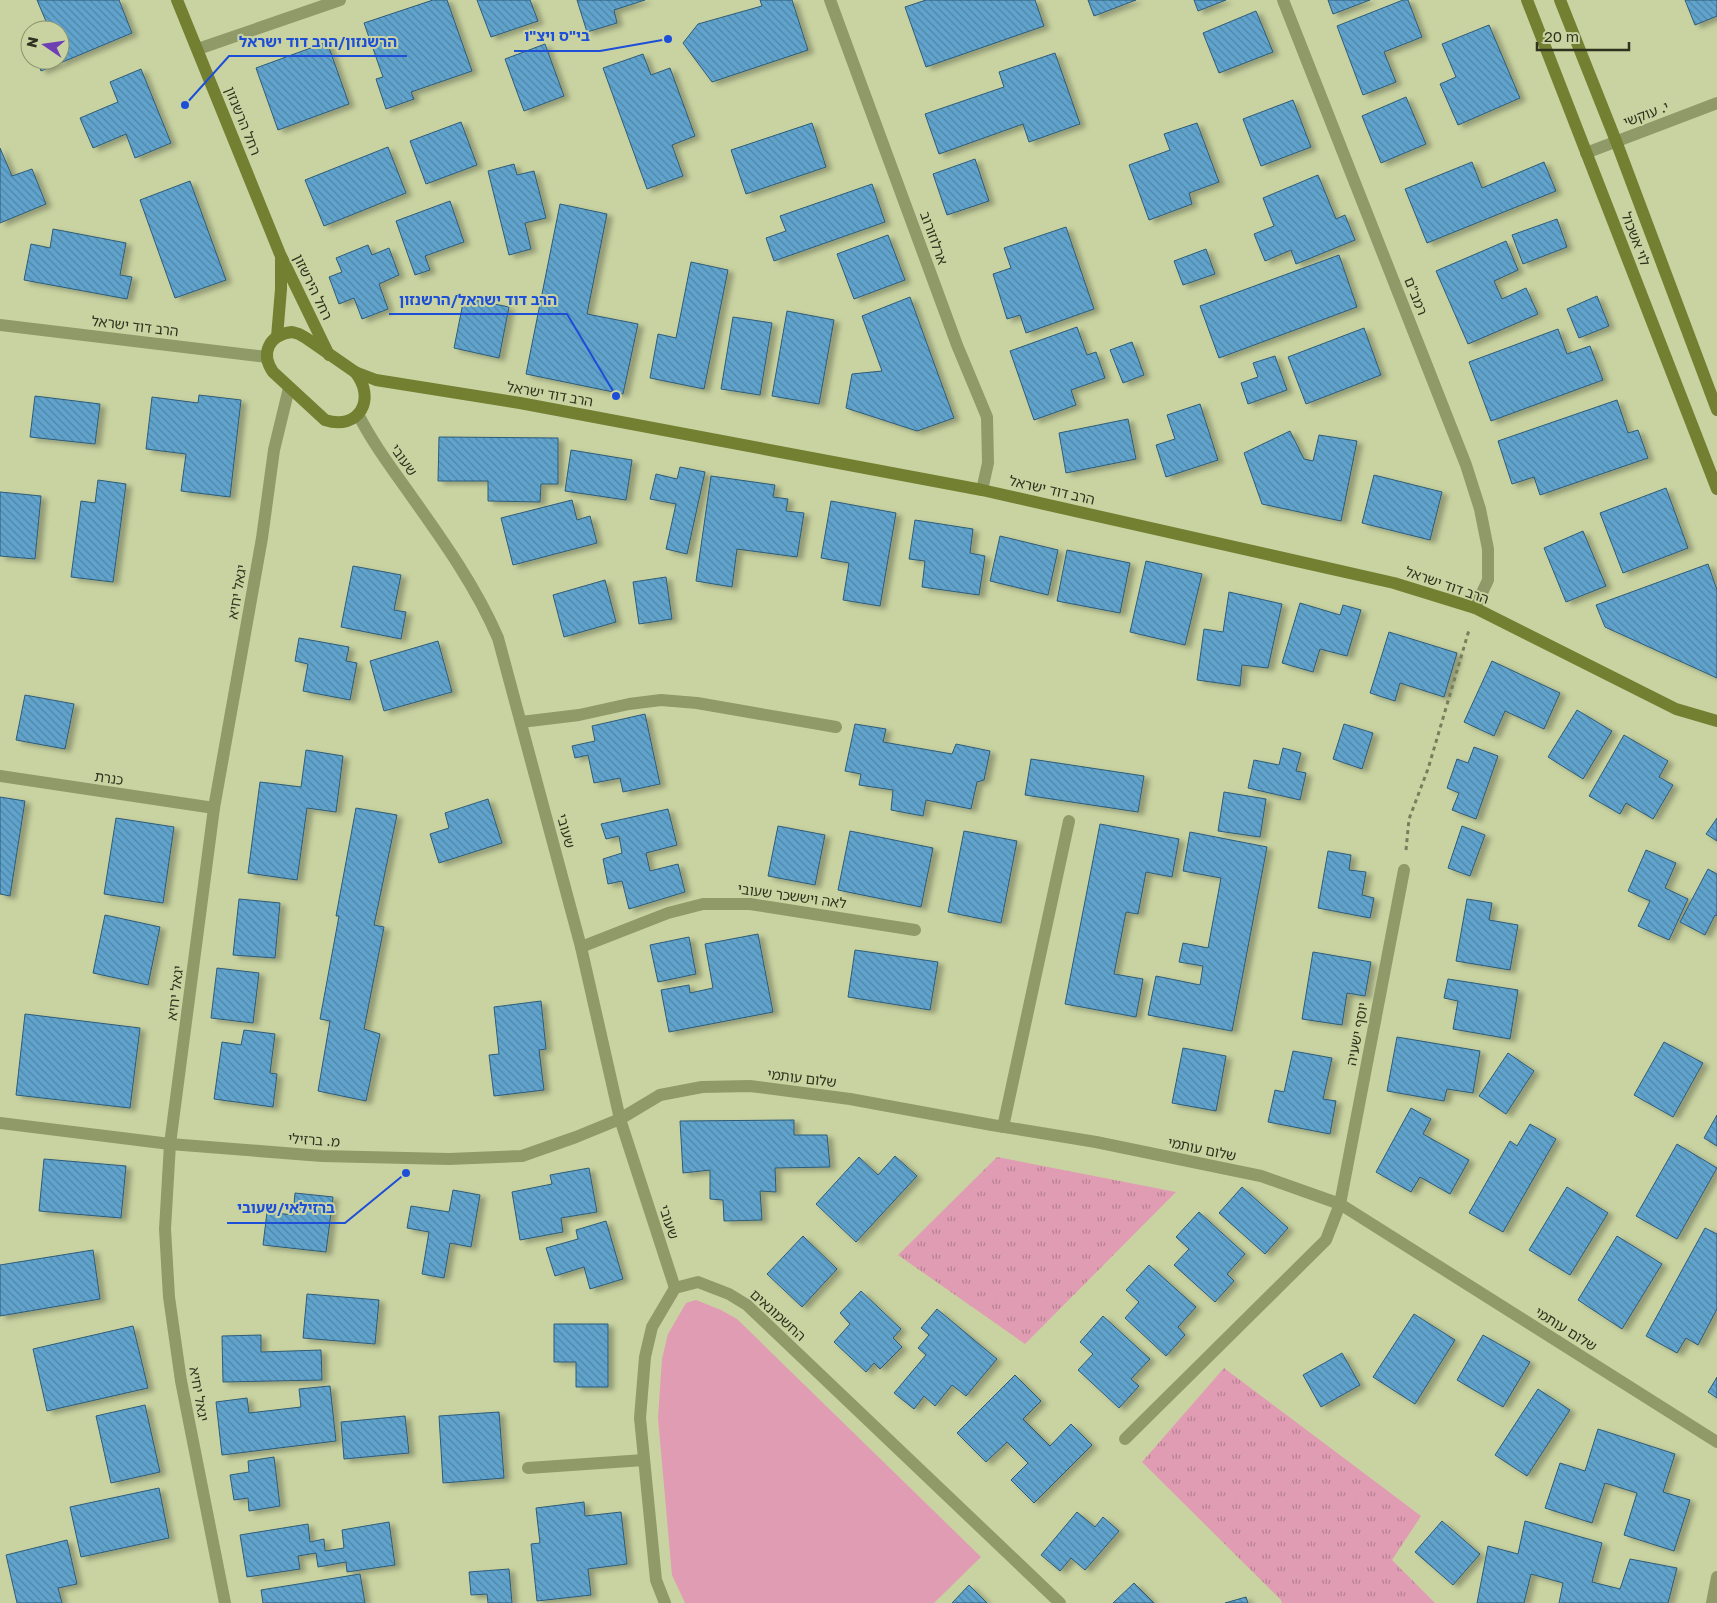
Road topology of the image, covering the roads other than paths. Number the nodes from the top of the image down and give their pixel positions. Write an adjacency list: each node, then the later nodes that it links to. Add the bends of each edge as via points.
1 (177, 0): 7 (street, רחל הרשנזון)
2 (340, 0): 7 (street)
3 (830, 0): 21 (street, ארלוזורוב, via 957,345 987,417 988,463)
4 (1283, 0): 22 (street, רמב"ם, via 1466,465 1480,509 1488,548 1488,580)
5 (1527, 0): 10 (street, לוי אשכול)
6 (1560, 0): 9 (street, לוי אשכול)
7 (198, 50): 11 (street, רחל הרשנזון)
8 (1717, 103): 9 (street, י. עוקשי)
9 (1616, 141): 10 (street, י. עוקשי); 18 (street, לוי אשכול)
10 (1586, 152): 20 (street, לוי אשכול)
11 (280, 254): 13 (street, רחל הירשזון); 14 (street, רחל הירשזון)
12 (0, 325): 15 (street, הרב דוד ישראל)
13 (277, 337): 14 (street, הרב דוד ישראל, via 284,333 299,334); 15 (street, via 271,342)
14 (330, 355): 16 (street, הרב דוד ישראל)
15 (266, 357): 17 (street, via 272,372)
16 (355, 372): 19 (street, via 365,388 363,406); 21 (street, הרב דוד ישראל, via 376,380 520,403)
17 (289, 388): 19 (street, via 325,420 343,422); 27 (street, יגאל יחיא, via 274,450)
18 (1717, 410)
19 (358, 414): 24 (street, שעובי, via 485,608 498,638)
20 (1717, 489)
21 (982, 490): 22 (street, הרב דוד ישראל, via 1394,583)
22 (1476, 608): 23 (street, הרב דוד ישראל, via 1676,709)
23 (1717, 721)
24 (521, 722): 25 (street, via 661,700 697,703); 31 (street, שעובי)
25 (836, 727)
26 (0, 776): 27 (street, כנרת)
27 (214, 808): 35 (street, יגאל יחיא)
28 (1069, 821): 34 (street)
29 (1404, 870): 36 (street, יוסף ישעיה)
30 (915, 930): 31 (street, לאה ויששכר שעובי, via 750,904 703,904 668,913)
31 (581, 947): 32 (street, שעובי)
32 (620, 1119): 34 (street, שלום עותמי, via 660,1095 702,1087 750,1086 850,1099); 35 (street, מ. ברזילי, via 522,1156 449,1159 322,1156); 37 (street, שעובי)
33 (0, 1123): 35 (street, מ. ברזילי)
34 (1003, 1127): 36 (street, שלום עותמי, via 1096,1142 1262,1176)
35 (170, 1144): 43 (street, יגאל יחיא, via 166,1229 169,1297 181,1381)
36 (1340, 1204): 38 (street, יוסף ישעיה, via 1326,1240); 39 (street, שלום עותמי)
37 (675, 1288): 40 (street, via 652,1327 645,1356 640,1418); 45 (street, החשמונאים, via 698,1282 747,1305)
38 (1125, 1439)
39 (1717, 1442)
40 (644, 1460): 41 (street); 44 (street, via 656,1580)
41 (528, 1468)
42 (1717, 1577): 46 (street)
43 (225, 1603)
44 (665, 1603)
45 (1060, 1603)
46 (1712, 1603)

